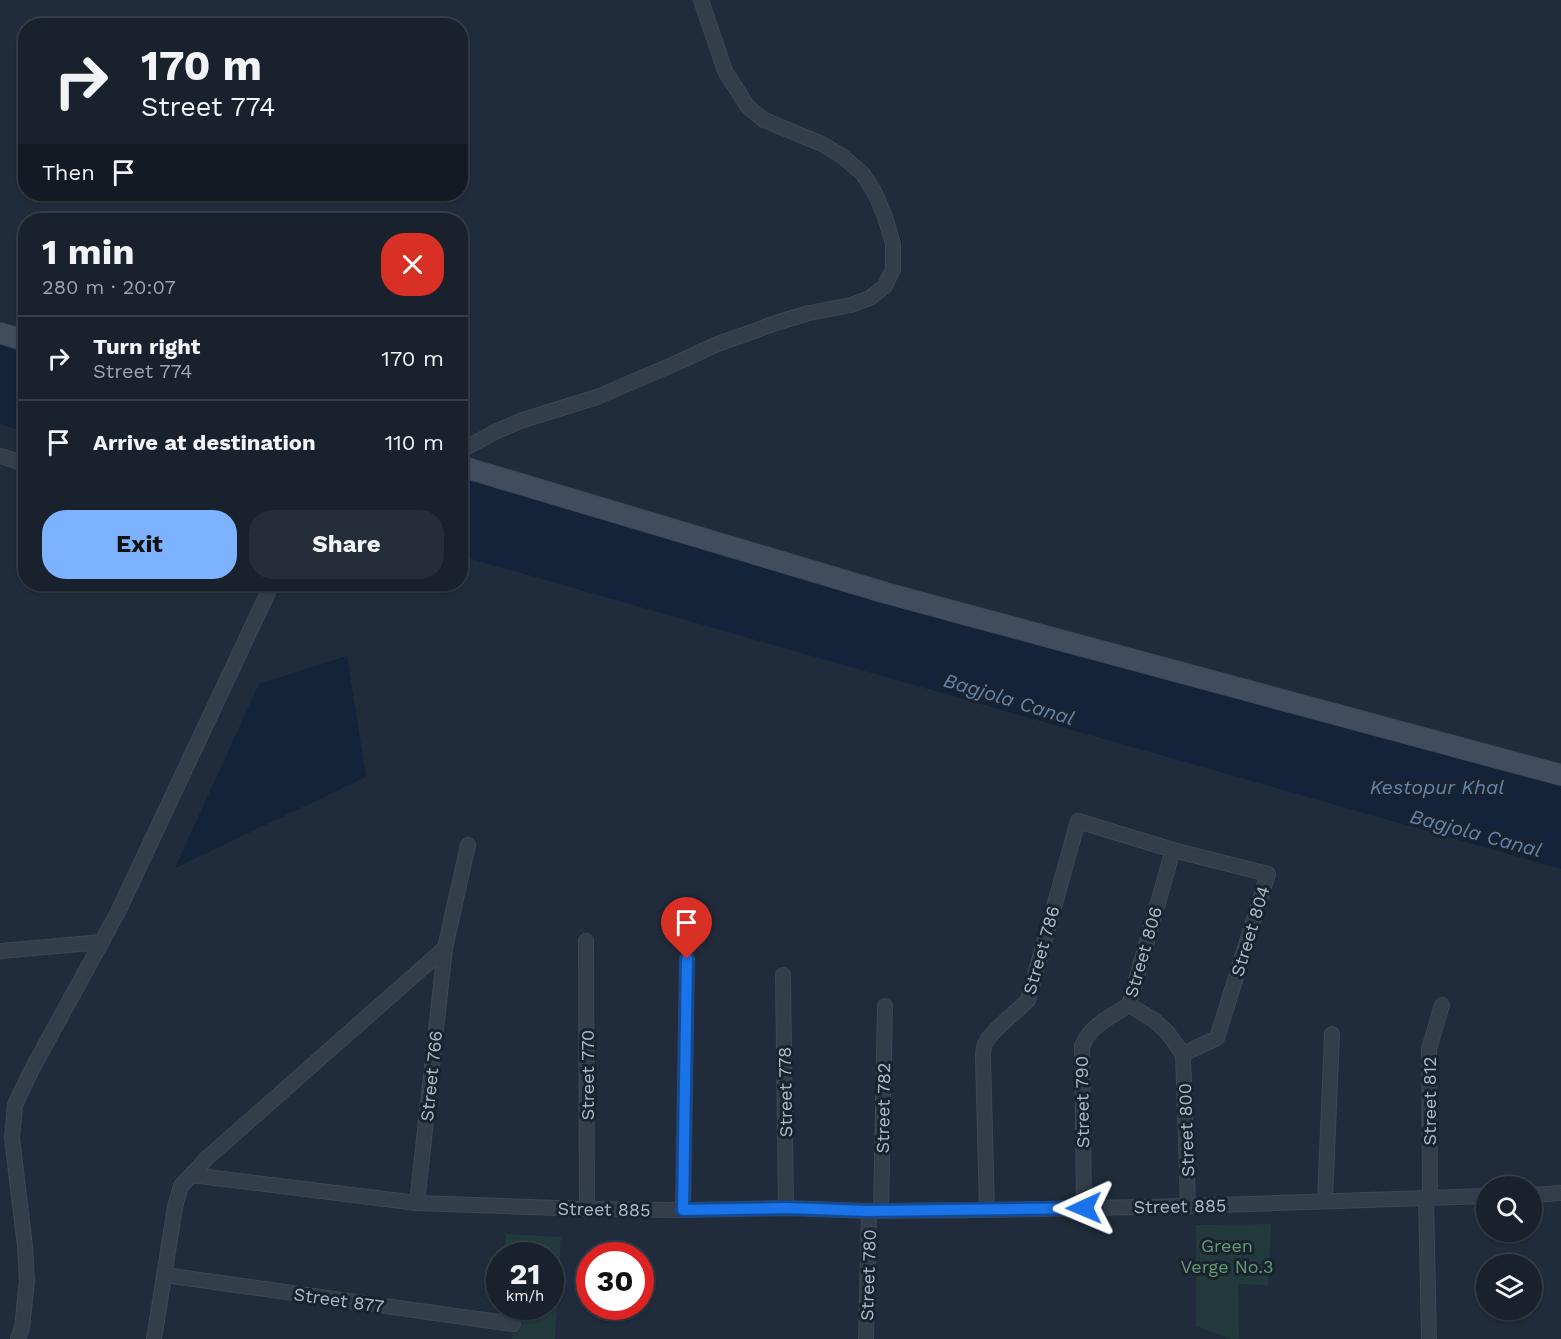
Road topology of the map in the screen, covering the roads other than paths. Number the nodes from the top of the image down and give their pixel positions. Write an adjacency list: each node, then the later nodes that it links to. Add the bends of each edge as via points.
1 (701, 0): 4 (street, via 725,71 748,107 764,120 822,144 863,174 876,195 893,244 892,269 885,286 870,298 851,305 809,313 744,334 597,397 520,421)
2 (0, 333): 3 (street)
3 (18, 339)
4 (468, 447)
5 (0, 456): 6 (street)
6 (18, 462)
7 (468, 468): 9 (street, via 886,593)
8 (269, 591): 14 (street)
9 (1561, 775)
10 (1078, 820): 12 (street, Street 804); 38 (street, Street 786, via 1028,1000 984,1044)
11 (468, 844): 15 (street, Street 766)
12 (1173, 850): 19 (street, Street 806); 24 (street, Street 804, via 1268,874 1217,1038)
13 (586, 941): 35 (street, Street 770)
14 (102, 942): 16 (street); 41 (street, via 15,1105 12,1138 27,1280)
15 (445, 948): 25 (street); 31 (street, Street 766)
16 (0, 951)
17 (687, 959): 36 (street)
18 (783, 975): 33 (street, Street 778)
19 (1129, 1005): 22 (street, Street 806); 24 (street, via 1154,1020)
20 (1442, 1005): 29 (street, Street 812, via 1429,1049)
21 (885, 1006): 37 (street, Street 782)
22 (1087, 1034): 34 (street, Street 790, via 1081,1059)
23 (1332, 1034): 30 (street)
24 (1183, 1054): 32 (street, Street 800)
25 (191, 1175): 31 (street, Street 885); 39 (street, via 181,1186 175,1208)
26 (1561, 1193): 27 (street)
27 (1542, 1194)
28 (1476, 1197): 29 (street, Street 885)
29 (1428, 1199): 30 (street, Street 885); 44 (street, Street 812)
30 (1325, 1201): 32 (street, Street 885)
31 (417, 1203): 35 (street, Street 885)
32 (1188, 1206): 34 (street, Street 885)
33 (786, 1208): 36 (street, Street 885); 37 (street, Street 885)
34 (1084, 1208): 38 (street, Street 885)
35 (587, 1209): 36 (street, Street 885)
36 (683, 1210)
37 (875, 1210): 38 (street, Street 885); 43 (street, Street 780)
38 (987, 1210)
39 (165, 1275): 40 (street, Street 877); 42 (street)
40 (513, 1324)
41 (18, 1339)
42 (154, 1339)
43 (866, 1339)
44 (1429, 1339)

